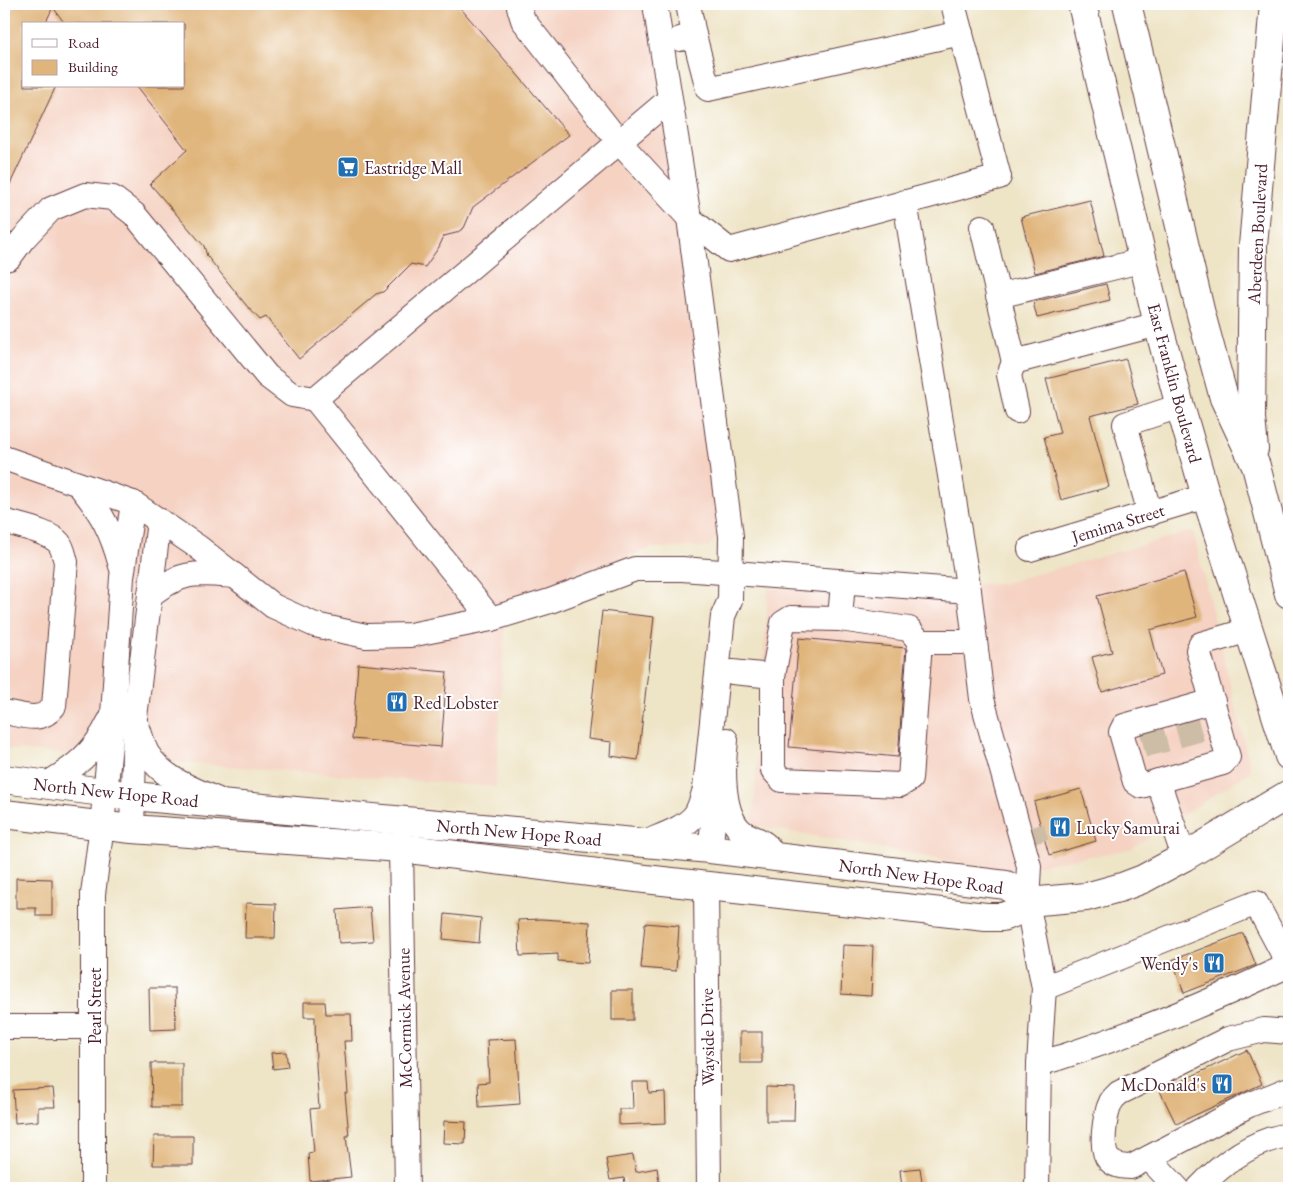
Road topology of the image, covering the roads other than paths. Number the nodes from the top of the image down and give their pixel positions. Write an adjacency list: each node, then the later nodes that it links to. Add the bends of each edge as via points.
1 (520, 4): 12 (street, via 523,20)
2 (655, 4): 10 (street)
3 (688, 4): 9 (street)
4 (953, 4): 8 (street)
5 (1127, 4): 25 (main road, via 1224,398)
6 (1274, 4): 25 (main road, Aberdeen Boulevard, via 1253,246 1252,418)
7 (1083, 12): 17 (main road, East Franklin Boulevard)
8 (961, 33): 9 (street, via 708,89); 13 (street, via 999,176)
9 (694, 35): 10 (street)
10 (661, 43): 11 (street)
11 (670, 99): 12 (street); 14 (street)
12 (619, 142): 14 (street); 21 (street)
13 (905, 202): 14 (street, via 729,250); 37 (street)
14 (689, 218): 33 (street, via 731,536)
15 (982, 227): 18 (street)
16 (4, 259): 21 (street, via 9,258 51,209 85,195 112,198 134,214 267,376 292,395)
17 (1144, 260): 18 (street); 19 (main road, East Franklin Boulevard)
18 (998, 296): 20 (street)
19 (1158, 324): 20 (street); 22 (main road, East Franklin Boulevard)
20 (1014, 362): 23 (street, via 1009,375)
21 (315, 399): 41 (street)
22 (1180, 406): 27 (main road, East Franklin Boulevard); 29 (street, via 1126,424)
23 (1017, 410)
24 (4, 458): 26 (street)
25 (1256, 466): 38 (main road)
26 (80, 486): 28 (street); 35 (street, via 108,525 116,545)
27 (1206, 496): 29 (street, Jemima Street); 43 (main road, East Franklin Boulevard)
28 (133, 503): 30 (street); 35 (street)
29 (1150, 514): 32 (street, Jemima Street)
30 (159, 520): 34 (street); 39 (street)
31 (4, 521): 49 (street, via 48,535 58,543 66,562 54,706 44,716 36,717)
32 (1030, 549)
33 (730, 573): 36 (street); 40 (street); 41 (street, via 635,569)
34 (235, 576): 39 (street, via 204,574 178,577); 41 (street, via 273,606 315,625 366,636 410,635)
35 (122, 577): 50 (street)
36 (843, 582): 37 (street); 42 (street)
37 (969, 591): 45 (street)
38 (1289, 594)
39 (150, 595): 50 (street)
40 (730, 600): 46 (street, via 736,617); 64 (street, via 723,616 708,772 700,805 687,822)
41 (491, 619)
42 (840, 619): 44 (street, via 909,629); 47 (street, via 791,618 783,623)
43 (1249, 630): 48 (street, via 1201,644 1198,650); 51 (main road, East Franklin Boulevard)
44 (920, 642): 45 (street); 47 (street, via 910,779 900,785 782,780 773,770)
45 (975, 642): 54 (street, via 982,698)
46 (732, 672): 47 (street); 52 (street)
47 (773, 676)
48 (1213, 701): 53 (street, via 1228,757 1224,763 1197,762); 53 (street, via 1184,715 1150,725 1124,726 1121,732 1135,782 1140,786)
49 (4, 712)
50 (124, 716): 56 (street, via 104,733 80,762); 57 (street, Pearl Street); 59 (street); 60 (street, via 158,768 174,780)
51 (1289, 756)
52 (724, 762): 66 (street, via 720,769); 68 (street, via 728,802 734,822 746,835 766,844)
53 (1161, 775): 67 (street)
54 (1010, 778): 69 (street); 69 (street, via 1039,850)
55 (4, 779): 56 (main road, North New Hope Road)
56 (45, 785): 57 (main road, North New Hope Road)
57 (105, 792): 59 (main road, North New Hope Road); 62 (street, Pearl Street)
58 (1289, 794): 67 (main road, North New Hope Road)
59 (133, 796): 60 (main road, North New Hope Road); 63 (street)
60 (226, 804): 64 (main road, North New Hope Road)
61 (4, 814): 62 (main road, North New Hope Road)
62 (102, 825): 63 (main road, North New Hope Road); 76 (street, Pearl Street, via 93,894)
63 (132, 829): 65 (main road, North New Hope Road)
64 (642, 844): 66 (main road, North New Hope Road)
65 (401, 848): 70 (main road, North New Hope Road); 83 (street, McCormick Avenue)
66 (710, 849): 68 (main road, North New Hope Road); 70 (main road, via 692,862 662,867)
67 (1184, 857): 72 (main road, North New Hope Road, via 1122,888 1086,896)
68 (774, 858): 72 (main road, North New Hope Road, via 1006,885)
69 (1029, 866): 72 (street)
70 (645, 878): 71 (main road, North New Hope Road)
71 (706, 885): 72 (main road, North New Hope Road, via 986,917 1011,914); 84 (street, Wayside Drive)
72 (1027, 902): 74 (street)
73 (1289, 965): 74 (street, via 1256,903); 78 (street, via 1217,998 1096,1046)
74 (1044, 988): 78 (street)
75 (4, 1027): 76 (street)
76 (94, 1027): 82 (street, Pearl Street)
77 (1289, 1032): 81 (street, via 1264,1030 1228,1039 1119,1093 1111,1101 1104,1122 1104,1147 1108,1159 1120,1167 1131,1167)
78 (1039, 1064): 85 (street)
79 (1289, 1089): 81 (street)
80 (1289, 1135): 87 (street, via 1259,1142)
81 (1149, 1158): 86 (street)
82 (93, 1188)
83 (407, 1188)
84 (709, 1188)
85 (1037, 1188)
86 (1177, 1188)
87 (1199, 1188)

